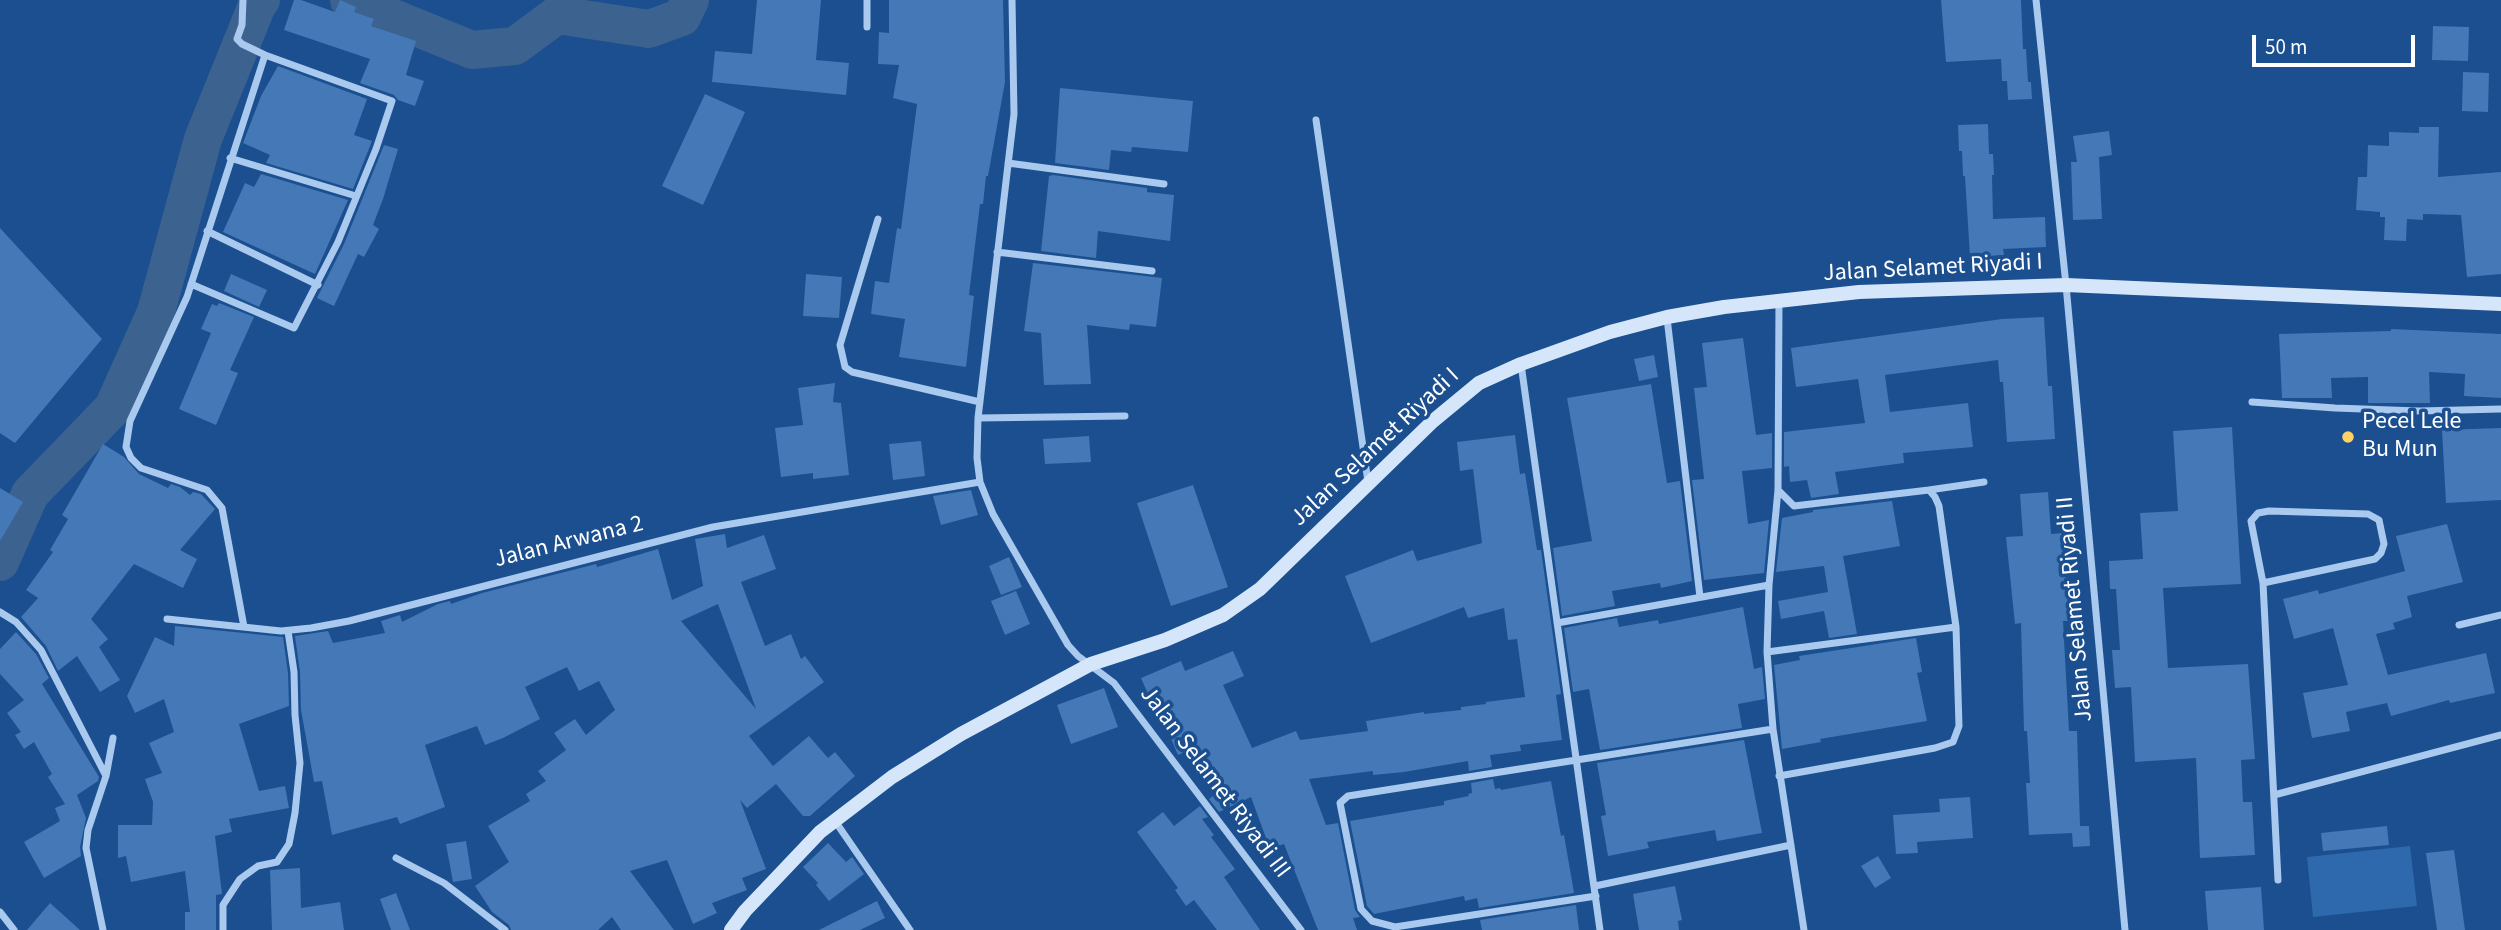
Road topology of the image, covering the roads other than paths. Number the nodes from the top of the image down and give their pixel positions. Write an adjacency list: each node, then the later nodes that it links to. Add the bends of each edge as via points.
1 (243, 0): 6 (street, via 237,38)
2 (867, 0): 5 (street)
3 (1012, 0): 9 (street, Jalan Selamet Riyadi III, via 1014,114)
4 (2036, 0): 18 (street, Jalan Selamet Riyadi II)
5 (867, 27)
6 (264, 54): 8 (street); 11 (street, via 392,101)
7 (1316, 120): 29 (street)
8 (230, 158): 11 (street); 13 (street)
9 (1008, 163): 10 (street); 14 (street, Jalan Selamet Riyadi III)
10 (1164, 184)
11 (356, 196): 17 (street)
12 (878, 219): 23 (street, via 840,345 845,367)
13 (207, 231): 16 (street); 17 (street)
14 (997, 252): 15 (street); 23 (street, Jalan Selamet Riyadi III)
15 (1152, 271)
16 (191, 285): 17 (street, via 295,328); 41 (street, via 130,421 126,447 141,468 206,490 222,508)
17 (318, 285)
18 (2066, 285): 19 (main road, Jalan Selamet Riyadi I, via 1860,292); 20 (main road, Jalan Selamet Riyadi I); 69 (street, Jalan Selamet Riyadi II)
19 (1779, 301): 21 (main road, Jalan Selamet Riyadi I); 31 (street)
20 (2501, 304)
21 (1667, 317): 22 (main road, Jalan Selamet Riyadi I); 35 (street)
22 (1521, 364): 29 (main road, Jalan Selamet Riyadi I, via 1479,383 1454,402); 39 (street)
23 (980, 402): 27 (street, Jalan Selamet Riyadi III)
24 (2252, 402): 25 (street, via 2377,410)
25 (2501, 409)
26 (1125, 415): 27 (street)
27 (978, 418): 28 (street, Jalan Selamet Riyadi III)
28 (980, 482): 43 (street, Jalan Arwana 2, via 713,527 348,621); 45 (street, Jalan Selamet Riyadi III, via 993,514 1068,645)
29 (1368, 482): 45 (main road, Jalan Selamet Riyadi I, via 1238,606 1165,640)
30 (1984, 482): 32 (street)
31 (1779, 490): 32 (street, via 1794,506); 34 (street)
32 (1929, 490): 42 (street, via 1939,506)
33 (2263, 583): 33 (street, via 2251,522 2258,513 2368,514 2379,520 2384,544 2375,559); 52 (street)
34 (1769, 584): 35 (street); 44 (street)
35 (1700, 597): 39 (street)
36 (0, 612): 51 (street, via 16,622 41,650)
37 (2501, 615): 40 (street)
38 (167, 619): 41 (street, Jalan Arwana 2)
39 (1557, 623): 49 (street)
40 (2459, 625)
41 (244, 626): 43 (street, Jalan Arwana 2)
42 (1955, 627): 44 (street); 50 (street, via 1959,726 1952,742)
43 (288, 631): 62 (street, via 300,763 289,844 277,862 258,866 240,879 223,905)
44 (1767, 652): 46 (street)
45 (1091, 664): 53 (main road, Jalan Selamet Riyadi I, via 928,754); 66 (street, Jalan Selamet Riyadi III, via 1114,682)
46 (1773, 729): 49 (street); 50 (street)
47 (2501, 735): 52 (street)
48 (113, 738): 51 (street)
49 (1577, 758): 57 (street); 58 (street, via 1348,796 1340,809 1361,909 1380,924 1395,927)
50 (1779, 775): 54 (street)
51 (106, 776): 61 (street, via 86,848)
52 (2274, 795): 56 (street)
53 (834, 820): 64 (main road, Jalan Selamet Riyadi I); 65 (street)
54 (1791, 845): 57 (street); 68 (street)
55 (396, 858): 63 (street, via 444,883)
56 (2278, 880)
57 (1595, 886): 58 (street)
58 (1597, 896): 67 (street)
59 (0, 912): 60 (street)
60 (14, 930)
61 (103, 930)
62 (223, 930)
63 (505, 930)
64 (731, 930)
65 (909, 930)
66 (1301, 930)
67 (1600, 930)
68 (1804, 930)
69 (2124, 930)

